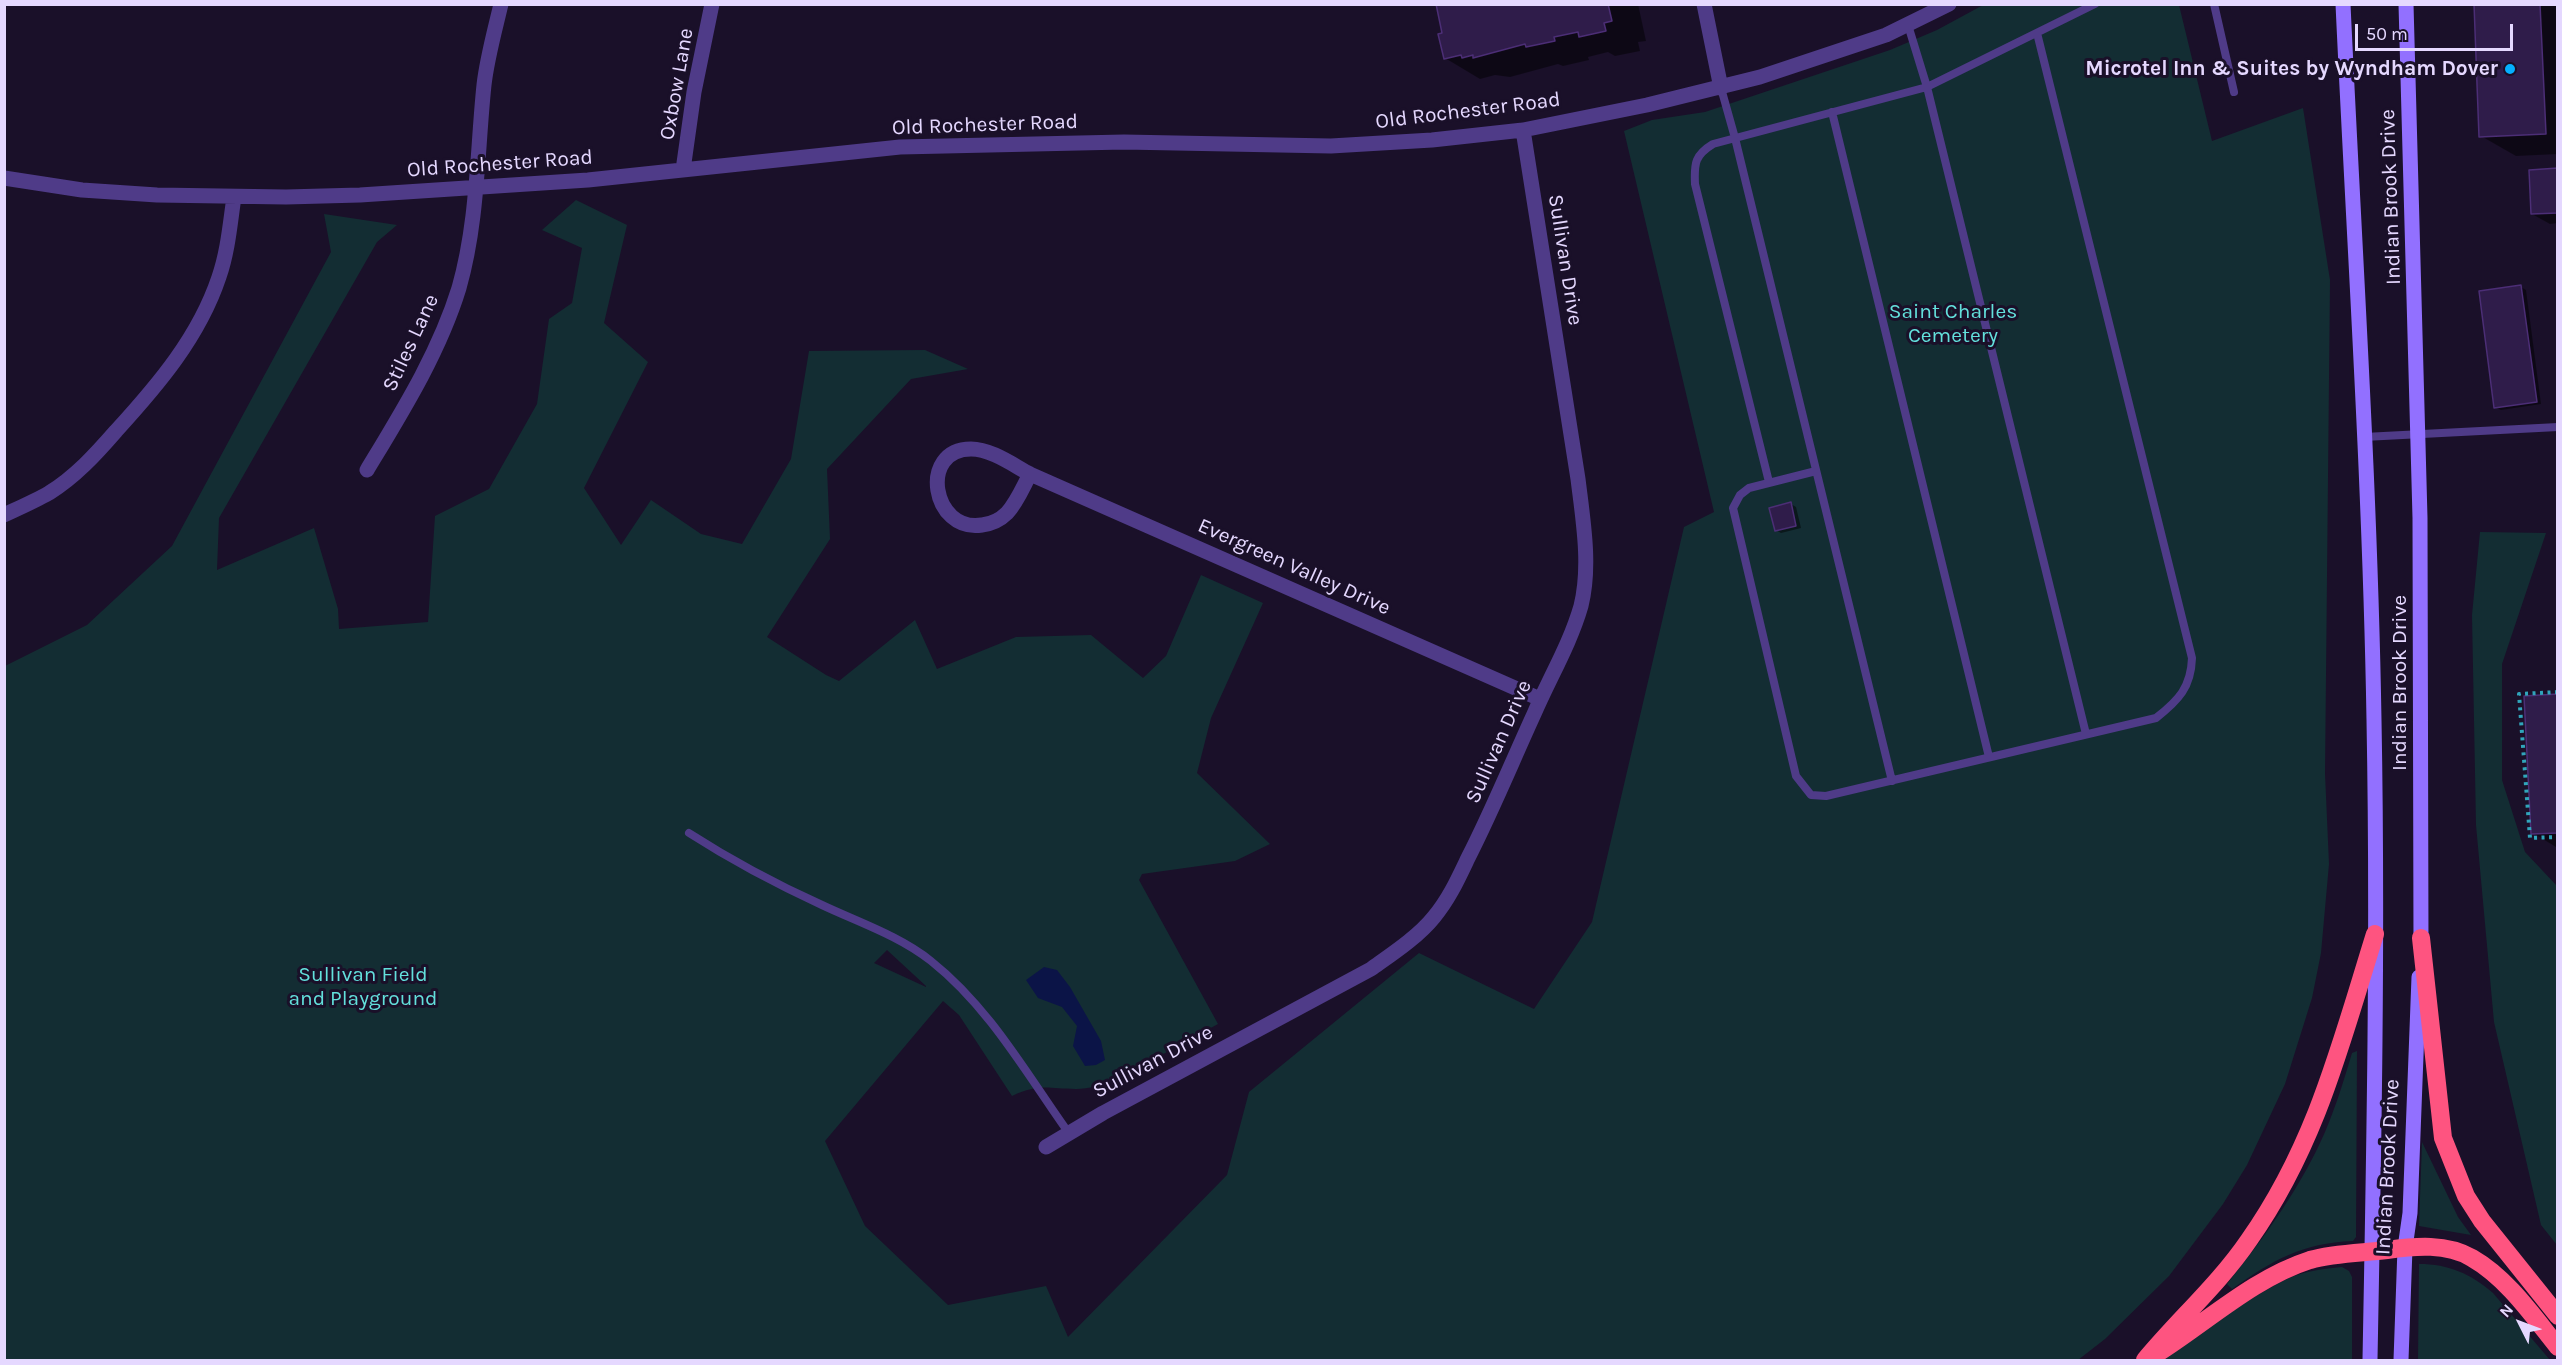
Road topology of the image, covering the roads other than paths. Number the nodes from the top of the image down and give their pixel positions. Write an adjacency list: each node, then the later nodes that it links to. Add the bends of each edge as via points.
1 (501, 4): 19 (street, via 484,84)
2 (712, 4): 17 (street, Oxbow Lane)
3 (1704, 4): 12 (street)
4 (1949, 4): 9 (street, Old Rochester Road)
5 (2095, 4): 10 (lane)
6 (2214, 4): 13 (lane)
7 (2343, 4): 23 (main road, Indian Brook Drive)
8 (2406, 4): 22 (main road, Indian Brook Drive)
9 (1908, 25): 11 (lane); 12 (street, Old Rochester Road, via 1808,63)
10 (2037, 33): 11 (lane); 30 (lane, via 2192,658 2191,677 2182,693 2156,718)
11 (1927, 87): 14 (lane); 30 (lane)
12 (1721, 88): 15 (street, Old Rochester Road); 16 (lane)
13 (2234, 92)
14 (1832, 112): 16 (lane); 31 (lane)
15 (1523, 130): 17 (street, Old Rochester Road, via 1394,144 1331,146 1124,142 900,147); 29 (street, Sullivan Drive, via 1584,529 1585,580 1581,605 1565,652)
16 (1735, 138): 25 (lane); 27 (lane, via 1700,152 1694,168 1695,184)
17 (683, 170): 19 (street, Old Rochester Road)
18 (4, 178): 20 (street, Old Rochester Road, via 82,190)
19 (476, 188): 20 (street, Old Rochester Road); 24 (street, Stiles Lane, via 459,287 443,333)
20 (234, 197): 28 (street, via 219,279 186,346 140,406 90,461 51,492)
21 (2558, 427): 22 (lane)
22 (2418, 435): 23 (lane); 35 (main road, Indian Brook Drive)
23 (2364, 437): 34 (main road, Indian Brook Drive, via 2374,711)
24 (368, 471)
25 (1816, 471): 27 (lane); 32 (lane)
26 (1030, 474): 26 (street, Evergreen Valley Drive, via 982,450 959,450 941,466 938,494 953,518 979,526 993,523 1014,504); 29 (street, Evergreen Valley Drive)
27 (1769, 482): 32 (lane, via 1749,488 1733,508 1796,776 1811,795 1826,796)
28 (4, 514)
29 (1540, 699): 36 (street, Sullivan Drive, via 1481,833 1448,898 1432,919 1371,969)
30 (2086, 734): 31 (lane)
31 (1989, 757): 32 (lane)
32 (1892, 781)
33 (689, 833): 36 (lane, via 729,858 930,960 983,1012)
34 (2375, 934): 39 (main road, Indian Brook Drive); 42 (highway, via 2331,1077 2288,1179 2225,1272)
35 (2421, 938): 38 (main road, Indian Brook Drive, via 2410,1213); 40 (highway, via 2443,1138 2466,1196 2482,1221)
36 (1068, 1132): 37 (street, Sullivan Drive)
37 (1046, 1147)
38 (2405, 1248): 39 (highway); 41 (highway, via 2424,1246 2471,1257 2497,1277); 44 (main road, Indian Brook Drive)
39 (2372, 1252): 42 (highway, via 2311,1260 2271,1277); 43 (main road, Indian Brook Drive)
40 (2558, 1316)
41 (2558, 1347)
42 (2146, 1360)
43 (2370, 1360)
44 (2401, 1360)

